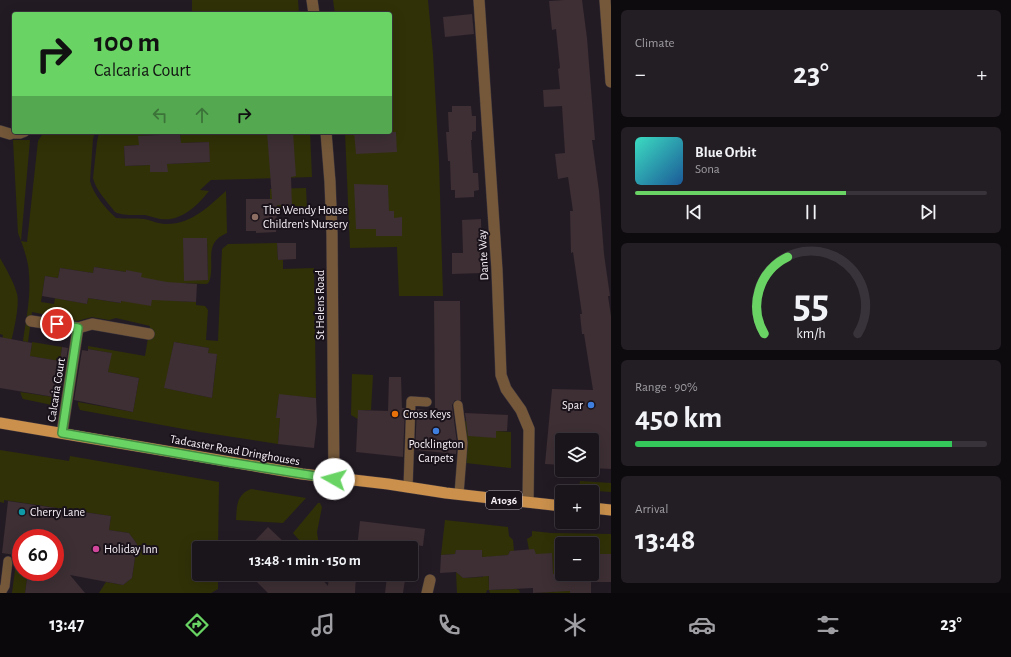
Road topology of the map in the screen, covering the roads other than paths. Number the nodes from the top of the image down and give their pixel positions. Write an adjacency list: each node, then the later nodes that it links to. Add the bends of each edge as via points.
1 (312, 0): 4 (street)
2 (479, 0): 17 (street, Dante Way, via 497,270 501,375 506,389 529,429)
3 (605, 0): 5 (street)
4 (314, 12)
5 (611, 82)
6 (326, 134): 14 (street, St Helens Road, via 332,241)
7 (31, 321): 8 (street)
8 (78, 328): 9 (street, via 92,324); 13 (street, Calcaria Court)
9 (149, 334)
10 (427, 402): 15 (lane, via 411,401)
11 (458, 405): 16 (lane, via 463,443)
12 (0, 423): 13 (main road, Tadcaster Road Dringhouses / A1036)
13 (62, 433): 14 (main road, Tadcaster Road Dringhouses / A1036)
14 (334, 479): 15 (main road, Tadcaster Road Dringhouses / A1036)
15 (408, 488): 16 (main road, Tadcaster Road Dringhouses / A1036)
16 (459, 494): 17 (main road, Tadcaster Road Dringhouses / A1036)
17 (528, 502): 18 (main road, Tadcaster Road Dringhouses / A1036)
18 (555, 505)
19 (599, 509): 20 (main road)
20 (611, 510)
21 (8, 561): 23 (lane, via 5,586)
22 (430, 580): 24 (street)
23 (1, 593)
24 (427, 593)

